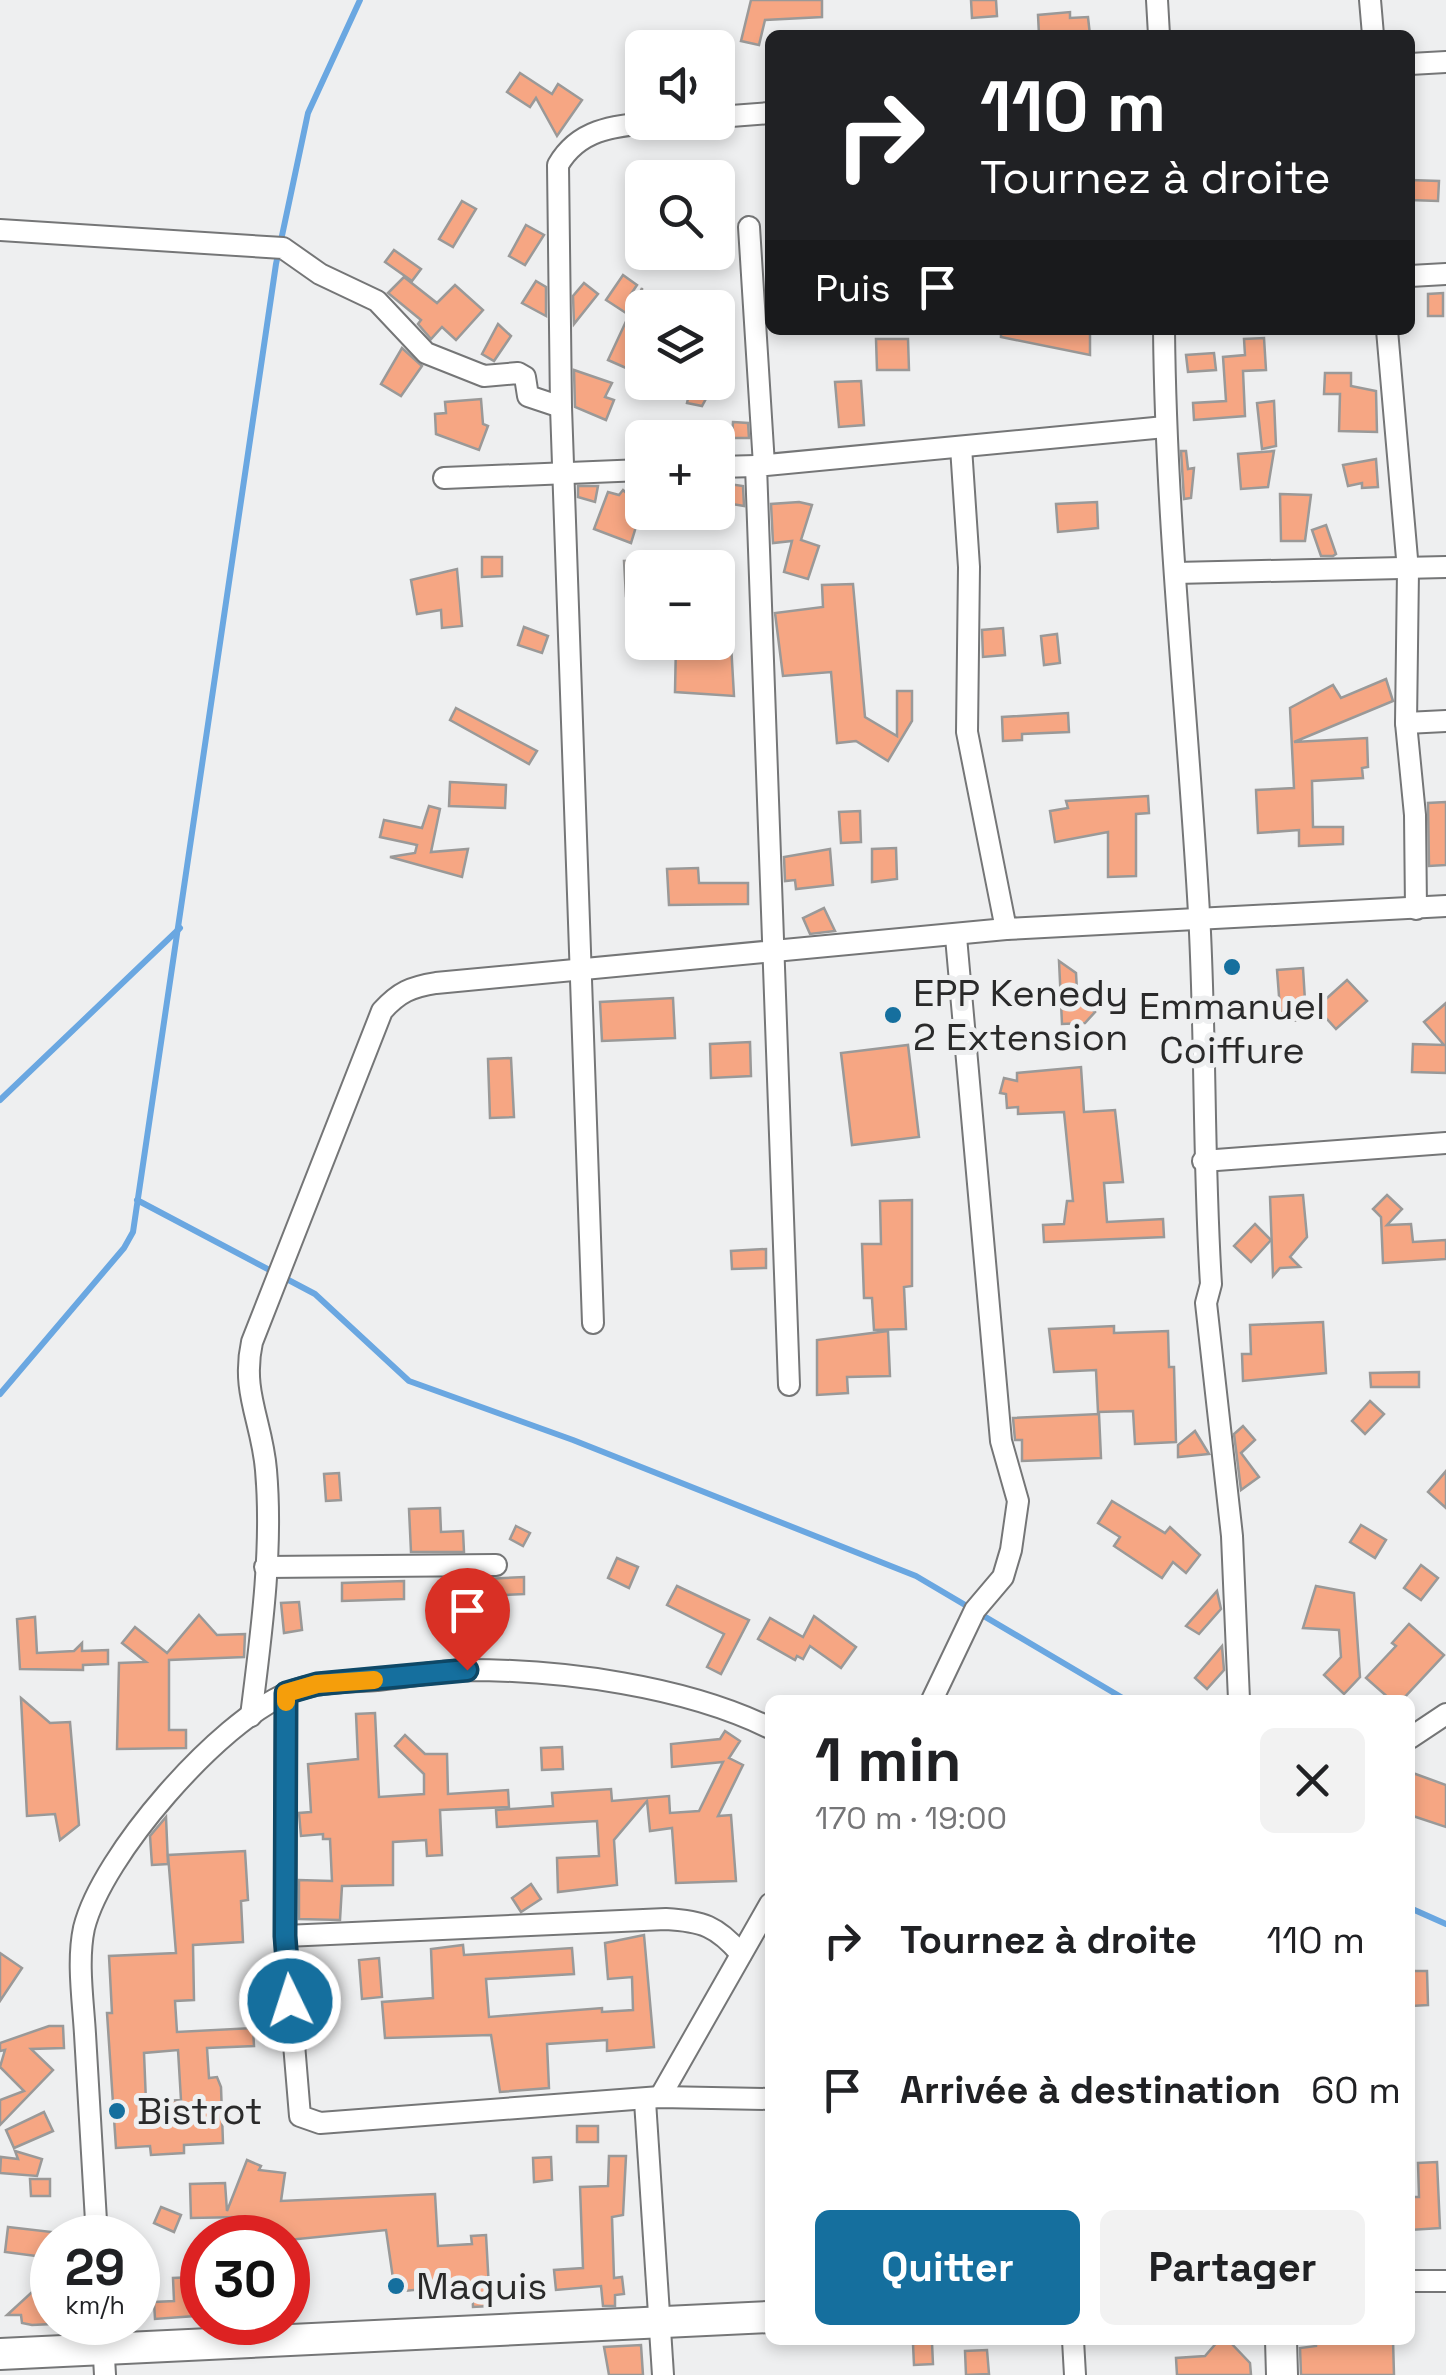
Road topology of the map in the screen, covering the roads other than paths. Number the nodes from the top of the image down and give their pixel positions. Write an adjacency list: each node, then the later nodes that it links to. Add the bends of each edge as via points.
1 (1157, 0): 3 (street)
2 (1370, 0): 4 (street)
3 (1159, 30)
4 (1372, 30)
5 (1446, 62): 6 (street)
6 (1415, 64)
7 (765, 113): 8 (street)
8 (735, 116)
9 (625, 126): 16 (street, via 582,137 558,164)
10 (749, 226): 19 (street)
11 (0, 230): 16 (street, via 284,248 377,302 426,352 484,376 518,373 526,378 528,396)
12 (1446, 274): 13 (street)
13 (1415, 276)
14 (1164, 335): 17 (street)
15 (1388, 335): 25 (street)
16 (561, 408): 22 (street)
17 (1165, 428): 18 (street); 26 (street)
18 (961, 447): 19 (street); 32 (street, via 969,567 966,732)
19 (760, 465): 20 (street); 34 (street)
20 (735, 466)
21 (625, 471): 22 (street)
22 (563, 474): 23 (street); 35 (street)
23 (444, 478)
24 (1446, 567): 25 (street)
25 (1408, 570): 26 (street); 28 (street)
26 (1175, 573): 31 (street)
27 (1446, 720): 28 (street)
28 (1406, 723): 30 (street)
29 (1446, 906): 30 (street)
30 (1416, 909): 31 (street)
31 (1199, 916): 32 (street); 37 (street)
32 (1006, 929): 33 (street)
33 (956, 937): 34 (street); 43 (street, via 1002,1441 1018,1501 1003,1577 975,1610)
34 (773, 952): 35 (street); 39 (street)
35 (580, 972): 38 (street); 41 (street, via 410,988 382,1011 246,1370 266,1470)
36 (1446, 1143): 37 (street)
37 (1203, 1160): 44 (street, via 1211,1284 1206,1303 1232,1536)
38 (593, 1323)
39 (789, 1385)
40 (496, 1565): 41 (street)
41 (265, 1566): 46 (street)
42 (286, 1693): 46 (street); 47 (street, via 317,1684 467,1670 644,1688 697,1699); 50 (street)
43 (934, 1695)
44 (1239, 1695)
45 (1446, 1714): 48 (street)
46 (251, 1716): 54 (street, via 134,1832 100,1884 84,1930)
47 (765, 1726)
48 (1415, 1735)
49 (765, 1913): 51 (street)
50 (285, 1936): 51 (street, via 666,1919 704,1921); 52 (street, via 300,2116 320,2123)
51 (741, 1954): 52 (street)
52 (652, 2099): 53 (street); 58 (street)
53 (765, 2099)
54 (96, 2215)
55 (1446, 2280): 56 (street)
56 (1415, 2282)
57 (765, 2317): 58 (street)
58 (661, 2324): 61 (street); 63 (street)
59 (1073, 2345): 64 (street)
60 (1281, 2345): 65 (street)
61 (103, 2348): 62 (street)
62 (0, 2354)
63 (663, 2375)
64 (1075, 2375)
65 (1282, 2375)

